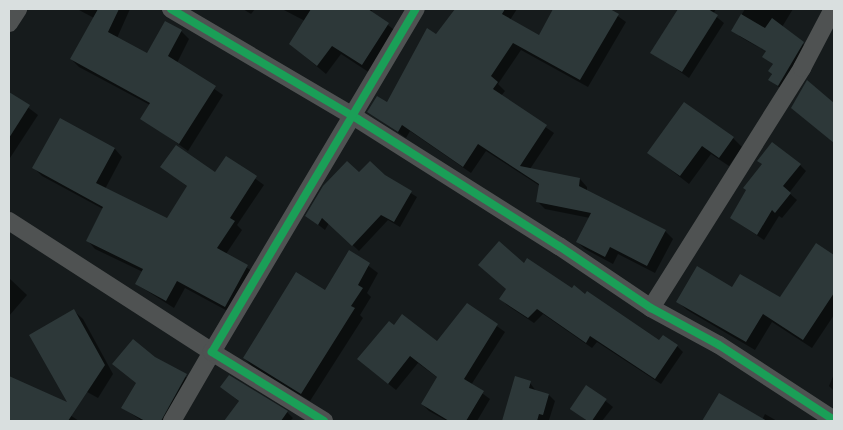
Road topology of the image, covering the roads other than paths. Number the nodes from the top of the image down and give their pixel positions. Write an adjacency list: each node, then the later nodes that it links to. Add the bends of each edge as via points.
1 (18, 9): 5 (street)
2 (171, 9): 6 (street)
3 (416, 9): 6 (street)
4 (833, 9): 8 (street, via 802,68)
5 (9, 23)
6 (353, 116): 8 (street); 9 (street)
7 (9, 221): 9 (street)
8 (652, 308): 10 (street)
9 (212, 352): 11 (street); 12 (street)
10 (834, 420)
11 (172, 421)
12 (324, 421)

